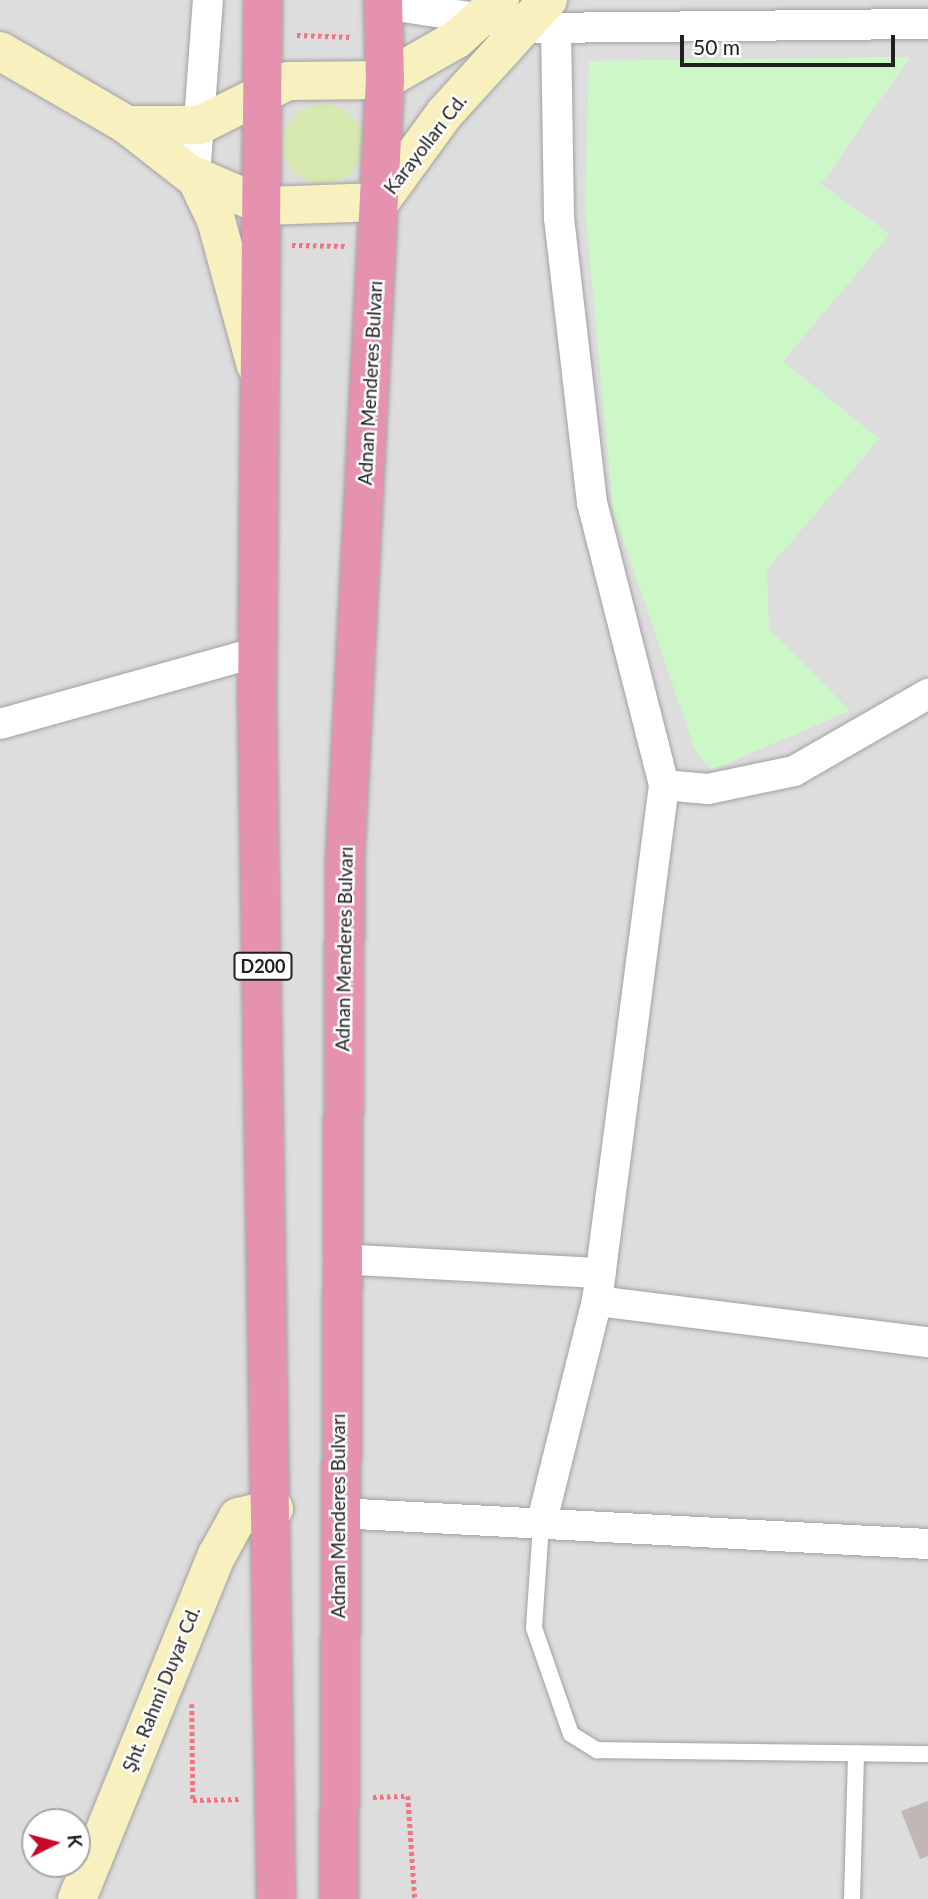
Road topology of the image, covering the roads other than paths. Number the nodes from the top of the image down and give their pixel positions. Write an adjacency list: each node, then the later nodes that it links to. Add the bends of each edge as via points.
1 (208, 0): 11 (street)
2 (490, 9): 3 (street); 5 (street); 8 (street)
3 (383, 14): 8 (highway, Adnan Menderes Bulvarı)
4 (263, 17): 9 (highway, D200)
5 (544, 19): 6 (street); 13 (street, Karayolları Cd., via 445,113); 19 (street, via 559,218 592,503)
6 (928, 24)
7 (0, 51): 10 (street)
8 (385, 80): 9 (street, via 288,81); 13 (highway, Adnan Menderes Bulvarı)
9 (260, 94): 11 (street); 14 (highway, D200)
10 (127, 125): 11 (street); 12 (street)
11 (200, 125): 12 (street)
12 (194, 176): 14 (street); 15 (street, via 216,220)
13 (380, 202): 14 (street, Karayolları Cd.); 20 (highway, Adnan Menderes Bulvarı, via 345,861)
14 (264, 206): 15 (highway, D200)
15 (260, 379): 16 (highway, D200)
16 (258, 652): 18 (street); 23 (highway, D200)
17 (928, 694): 19 (street, via 794,771 708,789)
18 (0, 724)
19 (664, 785): 21 (street)
20 (339, 1259): 21 (street); 24 (highway, Adnan Menderes Bulvarı)
21 (599, 1287): 22 (street); 25 (street)
22 (928, 1342)
23 (274, 1509): 29 (street, Şht. Rahmi Duyar Cd., via 238,1517 217,1555); 30 (highway, D200)
24 (338, 1513): 25 (street); 31 (highway, Adnan Menderes Bulvarı)
25 (541, 1525): 26 (street); 27 (lane, via 534,1628 571,1734 597,1750)
26 (928, 1544)
27 (856, 1753): 28 (lane); 32 (lane)
28 (928, 1754)
29 (77, 1899)
30 (276, 1899)
31 (339, 1899)
32 (852, 1899)

